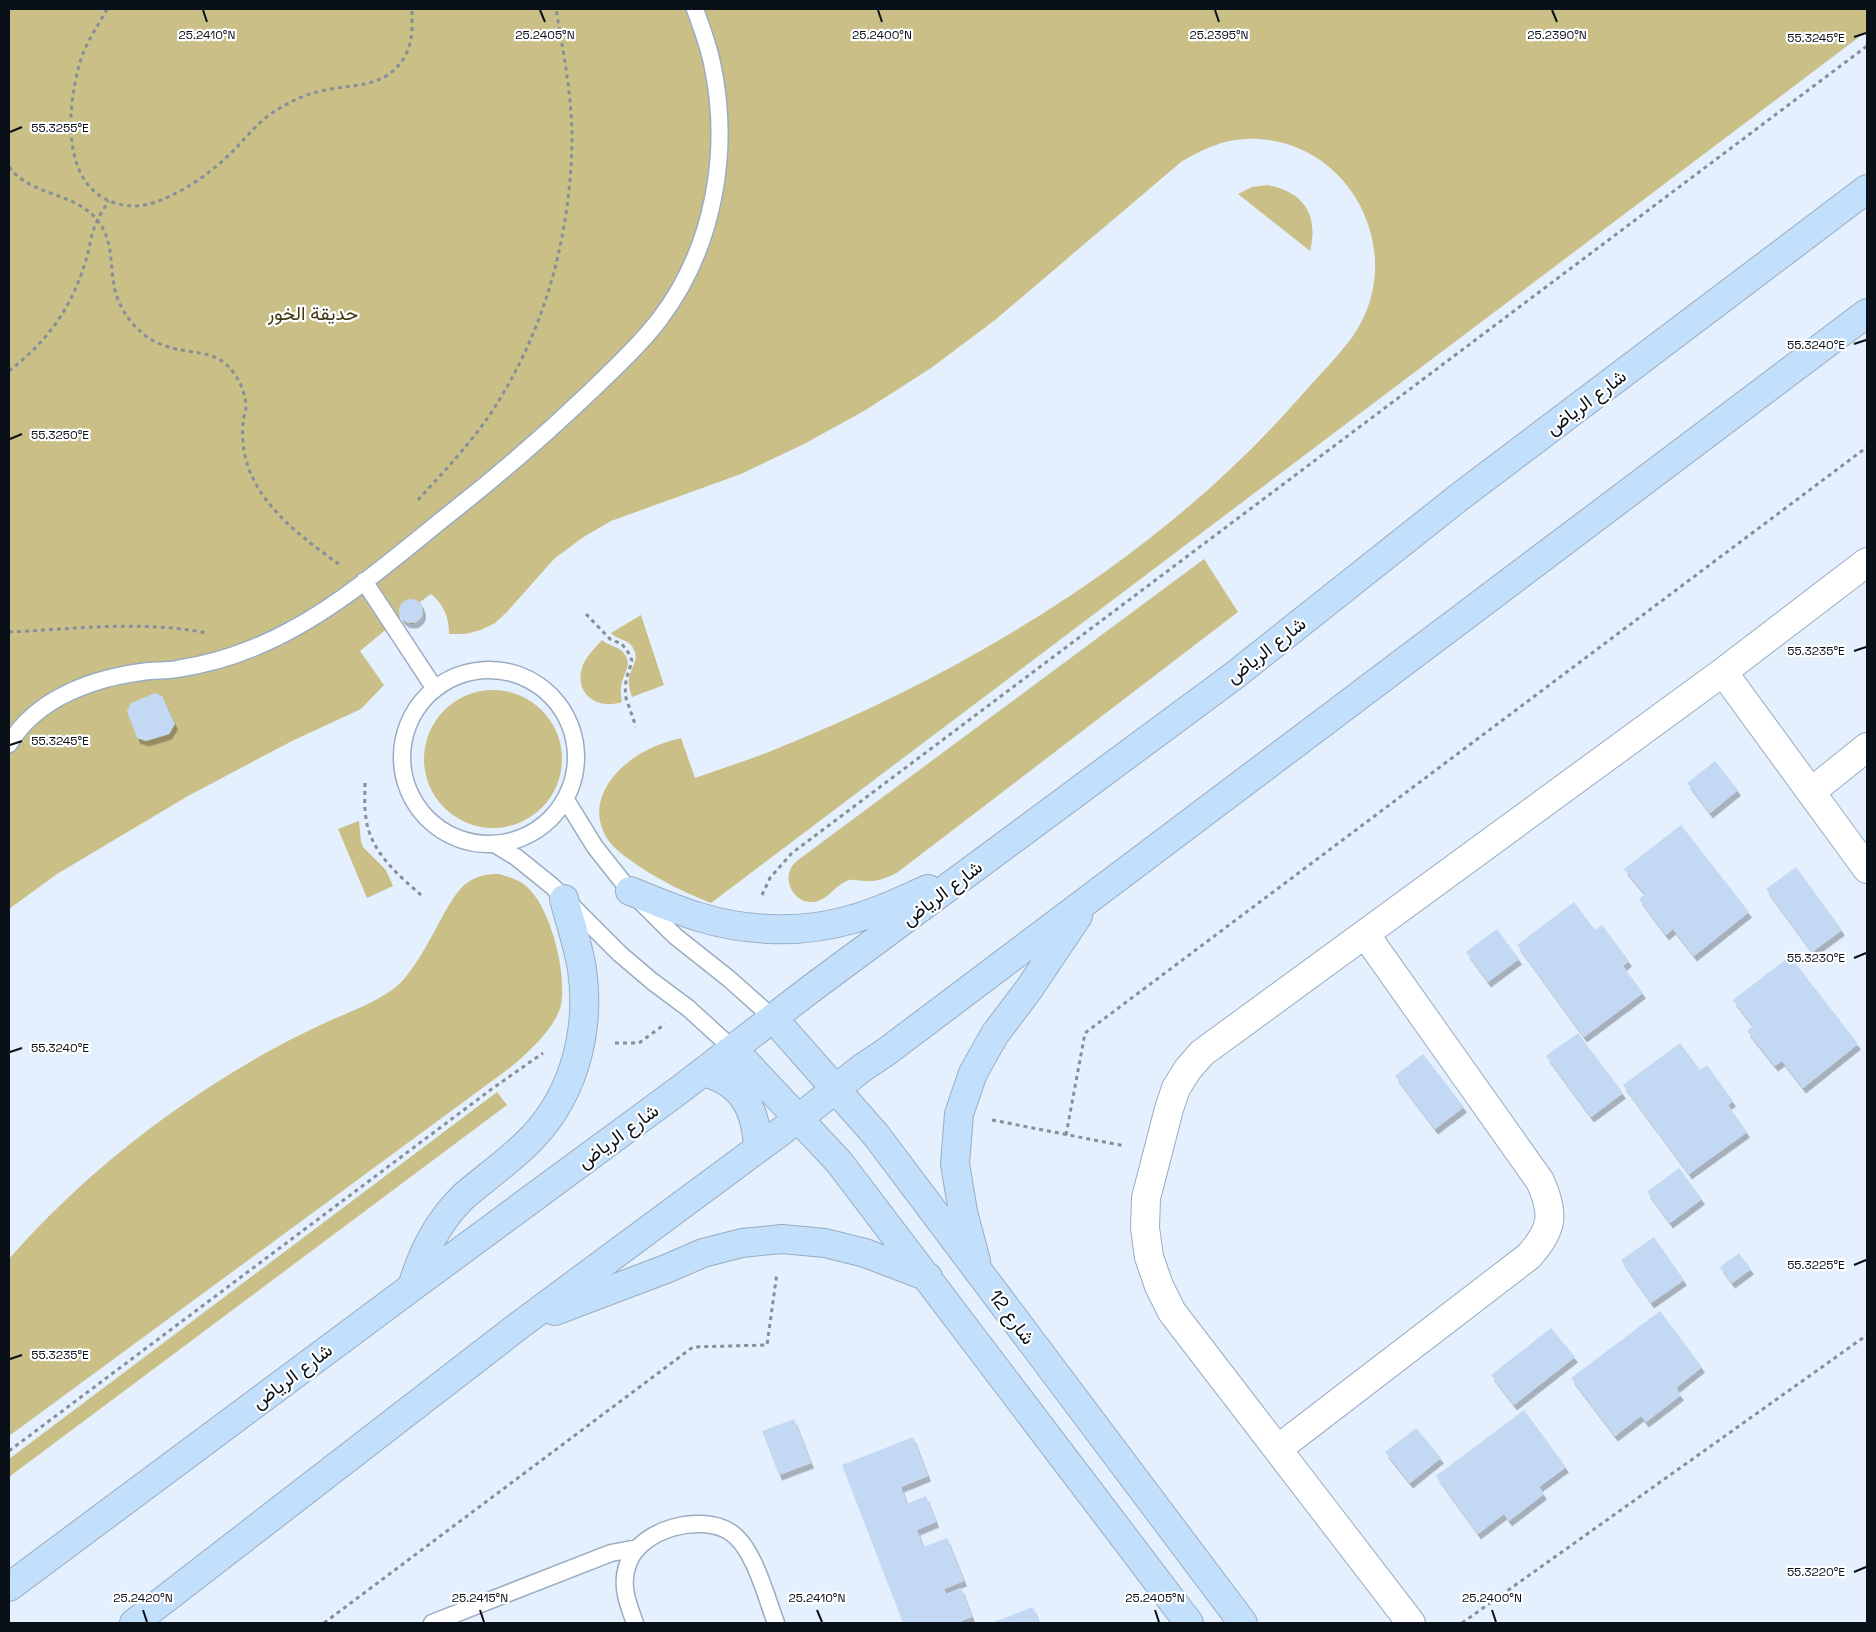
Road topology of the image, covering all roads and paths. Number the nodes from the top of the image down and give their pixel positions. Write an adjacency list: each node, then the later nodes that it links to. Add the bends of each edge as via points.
1 (107, 9): 8 (path, via 79,64 71,117 72,144 83,178 97,194)
2 (412, 9): 8 (path, via 412,35 408,49 390,73 362,86 322,90 292,102 253,129 207,173 157,201 142,206 126,206)
3 (556, 9): 13 (path, via 572,132 566,215 555,270 523,357 501,398 476,434)
4 (695, 9): 15 (lane, via 712,61 720,136 710,215 698,253 681,288 658,321 557,424 503,472)
5 (1867, 46): 35 (path, via 792,853 770,878 759,901)
6 (9, 167): 9 (path, via 27,184 80,205)
7 (1867, 189): 30 (main road, شارع الرياض, via 1458,498 1235,675)
8 (109, 201): 9 (path)
9 (97, 220): 11 (path, via 75,292 62,315 46,337); 15 (path, via 111,251 114,288 128,319 155,341 171,348 203,352 229,367 244,393 246,461 262,495 288,523)
10 (1867, 313): 33 (main road)
11 (9, 371)
12 (1867, 447): 47 (path, via 1084,1032)
13 (414, 504)
14 (1867, 562): 19 (street)
15 (364, 581): 20 (lane); 21 (lane, via 289,632 252,649 215,661 126,674 93,683 49,703)
16 (586, 614): 22 (path, via 630,654 631,667 625,695)
17 (9, 632): 18 (path, via 96,626 173,628)
18 (214, 634)
19 (1723, 672): 26 (street); 36 (street)
20 (435, 689): 27 (lane, via 448,680 479,670 510,672 541,687 564,713 576,747 573,783); 28 (lane, via 421,702 405,736 402,755 404,776 411,796 422,814 437,828 455,838)
21 (16, 723): 23 (lane)
22 (636, 727)
23 (9, 744)
24 (1867, 747): 26 (street)
25 (365, 783): 32 (path, via 365,816 374,845 394,870)
26 (1811, 792): 29 (street)
27 (566, 800): 28 (lane, via 557,814 530,835); 31 (lane, via 595,847)
28 (496, 845): 34 (lane, via 534,871)
29 (1867, 868)
30 (973, 870): 35 (main road, via 852,920 812,927); 37 (main road, شارع الرياض)
31 (630, 892): 35 (main road, via 698,916); 39 (lane, via 675,936)
32 (421, 895)
33 (1090, 898): 42 (main road); 45 (main road, via 1030,989 995,1034 973,1073)
34 (564, 899): 38 (lane, via 620,954); 40 (main road, via 582,967 585,1017)
35 (754, 928)
36 (1365, 934): 49 (street, via 1202,1053 1176,1088); 56 (street, via 1540,1181 1548,1200 1550,1221 1543,1241 1529,1256)
37 (803, 995): 39 (main road, شارع الرياض); 42 (main road, via 803,1020 811,1042 819,1052 838,1064)
38 (688, 1008): 40 (path, via 639,1043); 41 (lane)
39 (773, 1018): 41 (main road, شارع الرياض); 44 (main road, شارع 12)
40 (581, 1042): 53 (main road, via 574,1071 545,1123 446,1216 431,1238); 57 (path, via 560,1041 493,1088)
41 (734, 1050): 43 (main road, شارع الرياض); 46 (main road)
42 (862, 1068): 44 (main road)
43 (703, 1072): 48 (main road, via 729,1083 740,1092 754,1118); 53 (main road, شارع الرياض)
44 (835, 1088): 46 (main road); 51 (main road, شارع 12, via 876,1135)
45 (959, 1114): 47 (path); 51 (main road, via 955,1164 963,1212)
46 (798, 1119): 48 (main road); 52 (main road, via 839,1162)
47 (1066, 1135): 49 (path)
48 (758, 1148): 54 (main road)
49 (1158, 1153): 56 (street, via 1146,1198 1146,1228 1149,1257 1159,1286 1172,1312)
50 (782, 1239): 52 (main road, via 824,1243 865,1253); 54 (main road, via 742,1243 703,1253); 61 (path, via 767,1345 693,1347)
51 (980, 1275): 66 (main road, شارع 12)
52 (928, 1278): 65 (main road)
53 (412, 1286): 59 (main road, شارع الرياض)
54 (521, 1324): 60 (main road)
55 (1867, 1336): 68 (path)
56 (1279, 1448): 67 (street)
57 (9, 1451)
58 (637, 1548): 62 (lane, via 611,1553); 63 (lane, via 628,1563 624,1581 626,1600); 64 (lane, via 652,1536 688,1524 710,1524 730,1532 746,1548)
59 (9, 1587)
60 (134, 1623)
61 (324, 1623)
62 (432, 1623)
63 (635, 1623)
64 (776, 1623)
65 (1189, 1623)
66 (1243, 1623)
67 (1411, 1623)
68 (1462, 1623)

